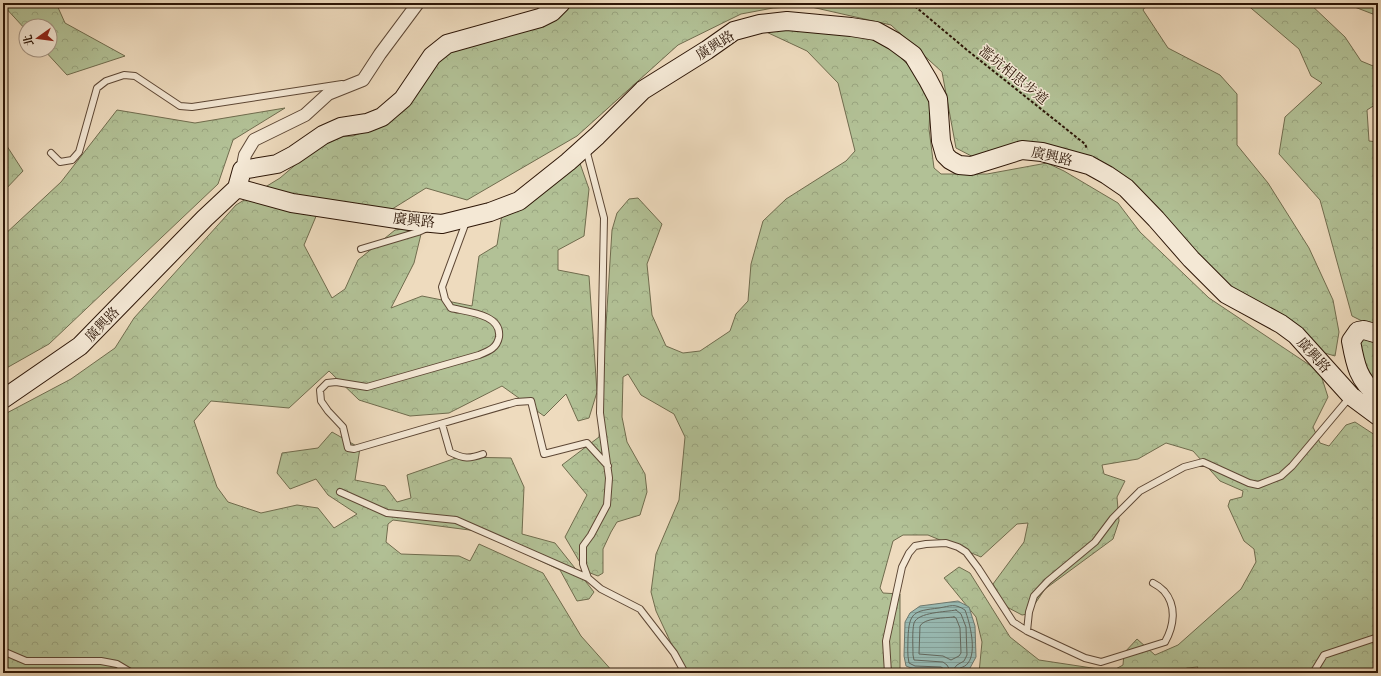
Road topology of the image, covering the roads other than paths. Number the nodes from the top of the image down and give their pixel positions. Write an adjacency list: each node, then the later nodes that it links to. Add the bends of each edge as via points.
1 (418, 3): 3 (street)
2 (561, 3): 6 (street, via 552,12 540,18 447,44 432,56 402,99 382,117 367,123 341,127 323,135 277,164)
3 (363, 80): 5 (lane, via 192,107 180,106 135,76 124,75 106,81 96,88 79,152 72,160 60,162); 6 (street, via 328,94 305,116 254,140 245,155)
4 (585, 147): 8 (street, 廣興路, via 519,201); 13 (street, 廣興路, via 643,90 734,31 786,21 876,32 913,54 938,99 941,141 950,160 959,165 971,166 1022,150 1042,152 1089,165 1107,175 1126,188 1226,294 1296,335); 18 (lane, via 604,218 600,413)
5 (51, 152)
6 (242, 170): 7 (street)
7 (236, 188): 9 (street, 廣興路, via 292,203); 14 (street, 廣興路, via 80,346)
8 (468, 217): 9 (street, 廣興路); 16 (lane, via 442,287 445,300 451,308 493,320 500,332 498,342 491,350 479,355 368,387 336,382 327,383 320,390 322,401 328,411 343,427 348,448 354,449)
9 (438, 223): 10 (lane, via 418,232)
10 (361, 249)
11 (1378, 334): 12 (street, via 1358,331 1351,341 1362,379)
12 (1378, 395)
13 (1351, 396): 15 (street, 廣興路); 22 (lane, via 1281,476 1258,485 1203,462 1184,467 1140,491 1094,542 1034,596)
14 (3, 399)
15 (1378, 416)
16 (442, 424): 17 (lane, via 450,452 471,458); 18 (lane, via 516,402 531,401 544,454 587,443)
17 (483, 454)
18 (608, 466): 20 (lane, via 607,505 584,546 583,564)
19 (340, 492): 20 (lane, via 387,513 456,520)
20 (588, 578): 26 (lane, via 601,589 640,609 674,653)
21 (1153, 583): 22 (lane, via 1164,591 1174,614 1170,633 1165,642 1101,662 1085,658)
22 (1027, 631): 27 (lane, via 1013,622 966,552 946,543 915,546 902,567 893,606 886,641)
23 (1378, 637): 28 (lane, via 1324,655)
24 (4, 651): 25 (lane, via 26,661 101,661 117,664)
25 (132, 673)
26 (685, 673)
27 (888, 673)
28 (1314, 673)

